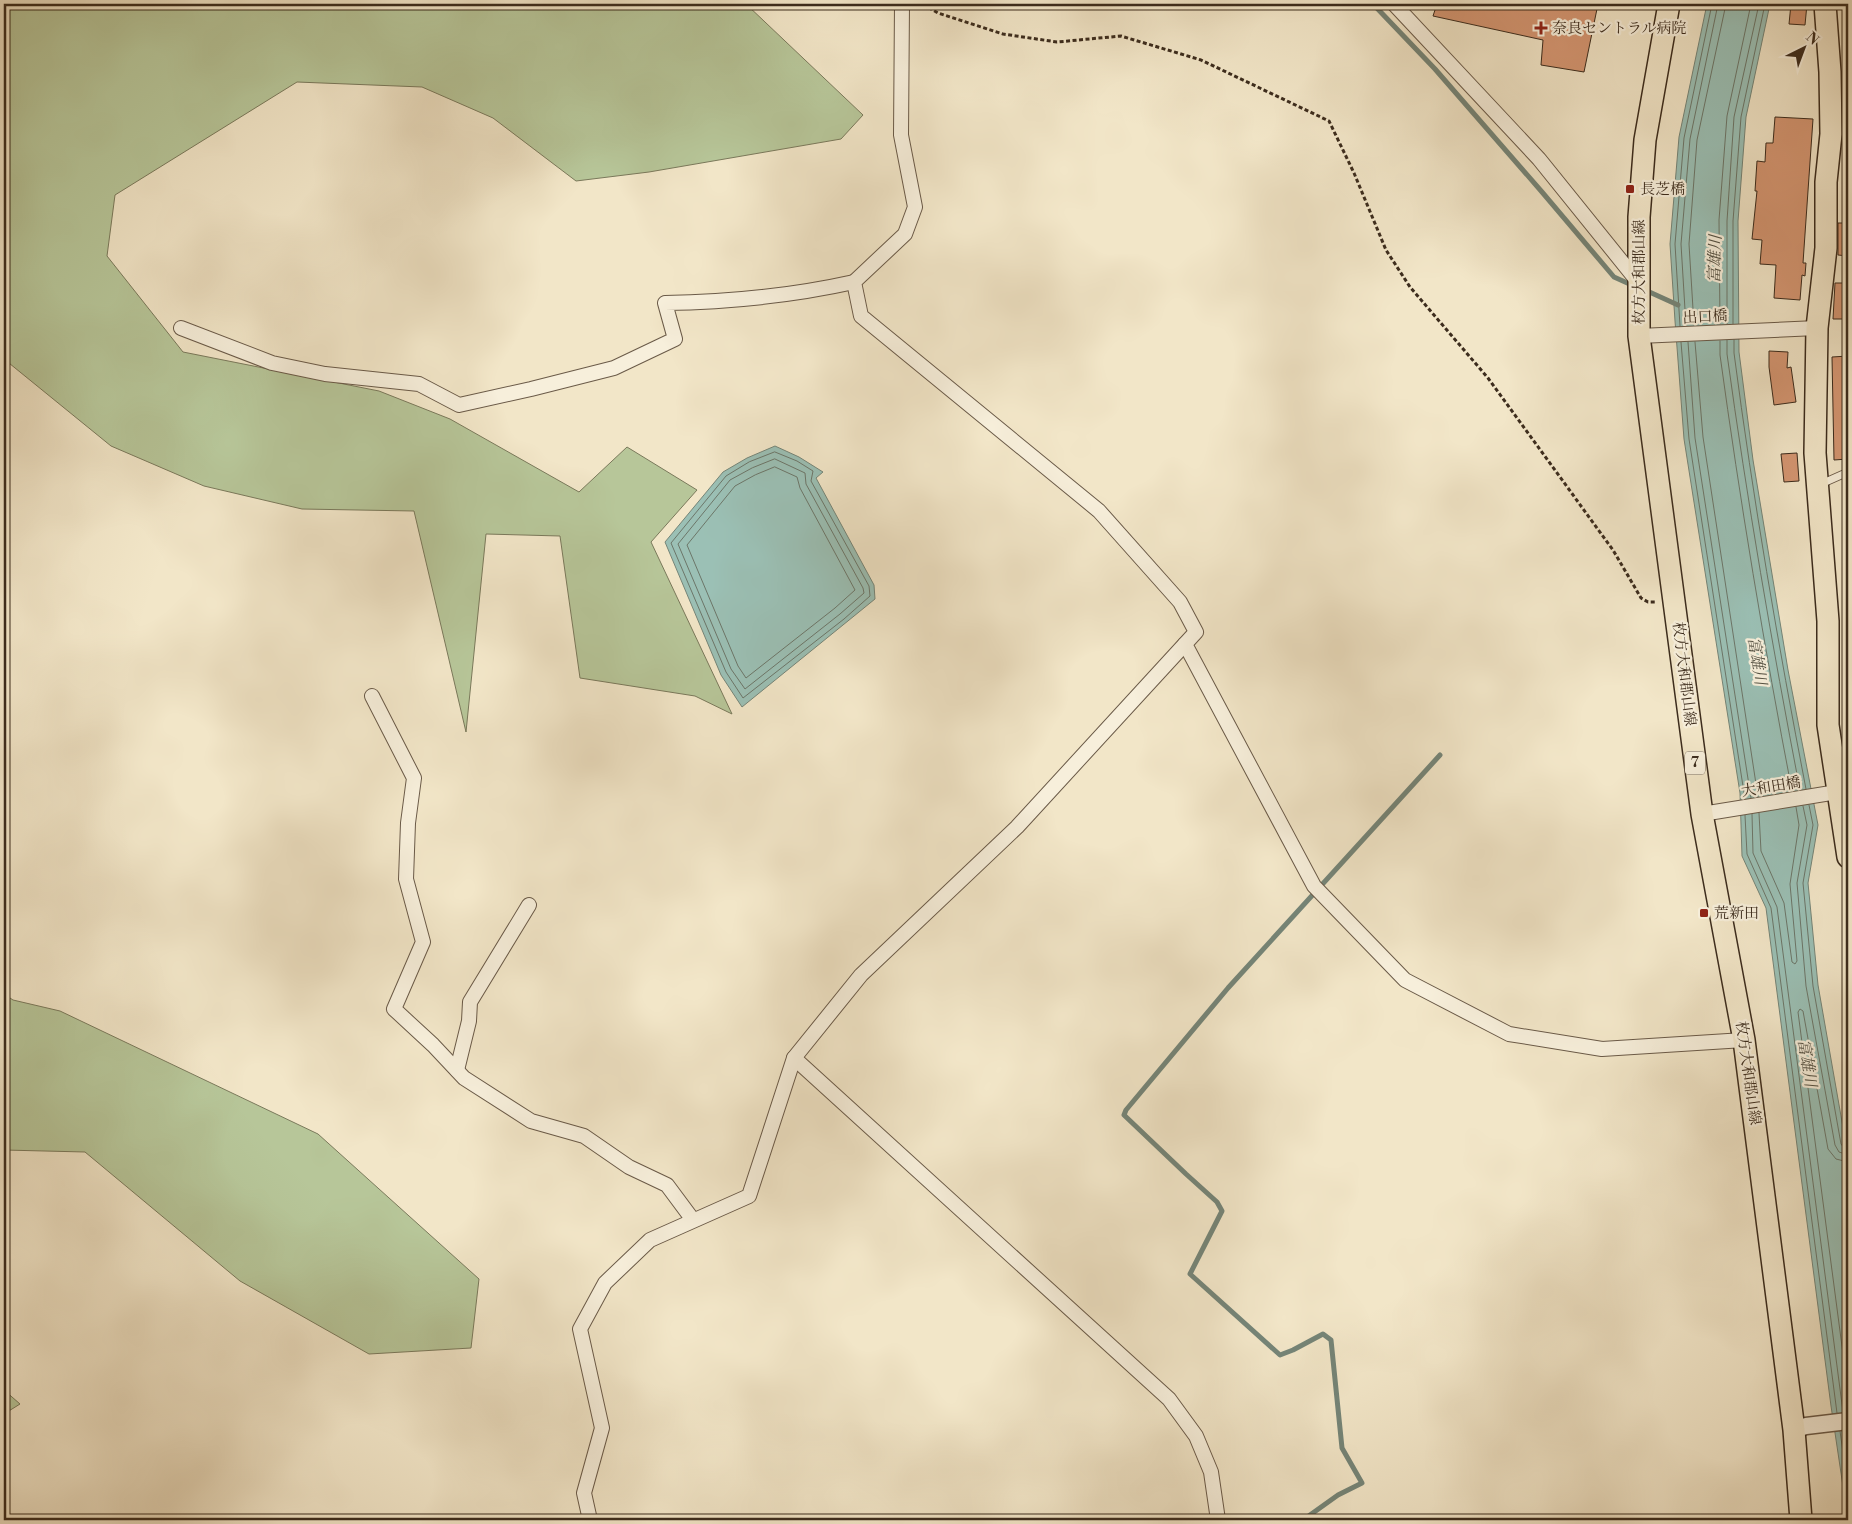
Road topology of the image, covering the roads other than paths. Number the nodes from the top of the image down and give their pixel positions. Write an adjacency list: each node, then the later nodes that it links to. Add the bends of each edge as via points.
1 (902, 4): 5 (street, via 900,136 915,207 905,234)
2 (1394, 4): 6 (street, via 1539,159)
3 (1669, 4): 6 (main road, 枚方大和郡山線 / 7, via 1645,140 1639,217)
4 (1825, 4): 8 (main road, via 1830,134 1826,248)
5 (854, 282): 7 (street, via 785,295 706,303 665,303 675,339 614,368 459,405 419,384 325,374 272,363); 12 (street, via 861,316 1099,511 1180,602 1196,632)
6 (1639, 284): 9 (main road, 枚方大和郡山線 / 7)
7 (181, 328)
8 (1817, 328): 9 (street, 出口橋); 11 (main road, via 1815,453)
9 (1648, 336): 15 (main road, 枚方大和郡山線 / 7, via 1674,602)
10 (1848, 472): 11 (lane)
11 (1818, 486): 14 (main road, via 1828,621 1828,725)
12 (1184, 644): 18 (street, via 1314,886 1405,980 1509,1034 1602,1049); 19 (street, via 1017,827 861,975)
13 (372, 696): 20 (street, via 414,778 406,879 422,942 394,1008)
14 (1836, 792): 15 (street, 大和田橋); 16 (main road)
15 (1702, 814): 18 (main road, 枚方大和郡山線 / 7)
16 (1848, 857)
17 (529, 905): 20 (street, via 470,1002 469,1021)
18 (1744, 1040): 23 (main road, 枚方大和郡山線 / 7)
19 (794, 1058): 21 (street, via 749,1196); 25 (street, via 1169,1399 1196,1436 1211,1472)
20 (456, 1070): 21 (street, via 531,1120 584,1136 629,1167 667,1185)
21 (693, 1220): 24 (street, via 650,1240 605,1283 580,1329 602,1428 584,1493)
22 (1848, 1421): 23 (street)
23 (1800, 1428): 26 (main road, 枚方大和郡山線 / 7)
24 (590, 1520)
25 (1218, 1520)
26 (1801, 1520)

